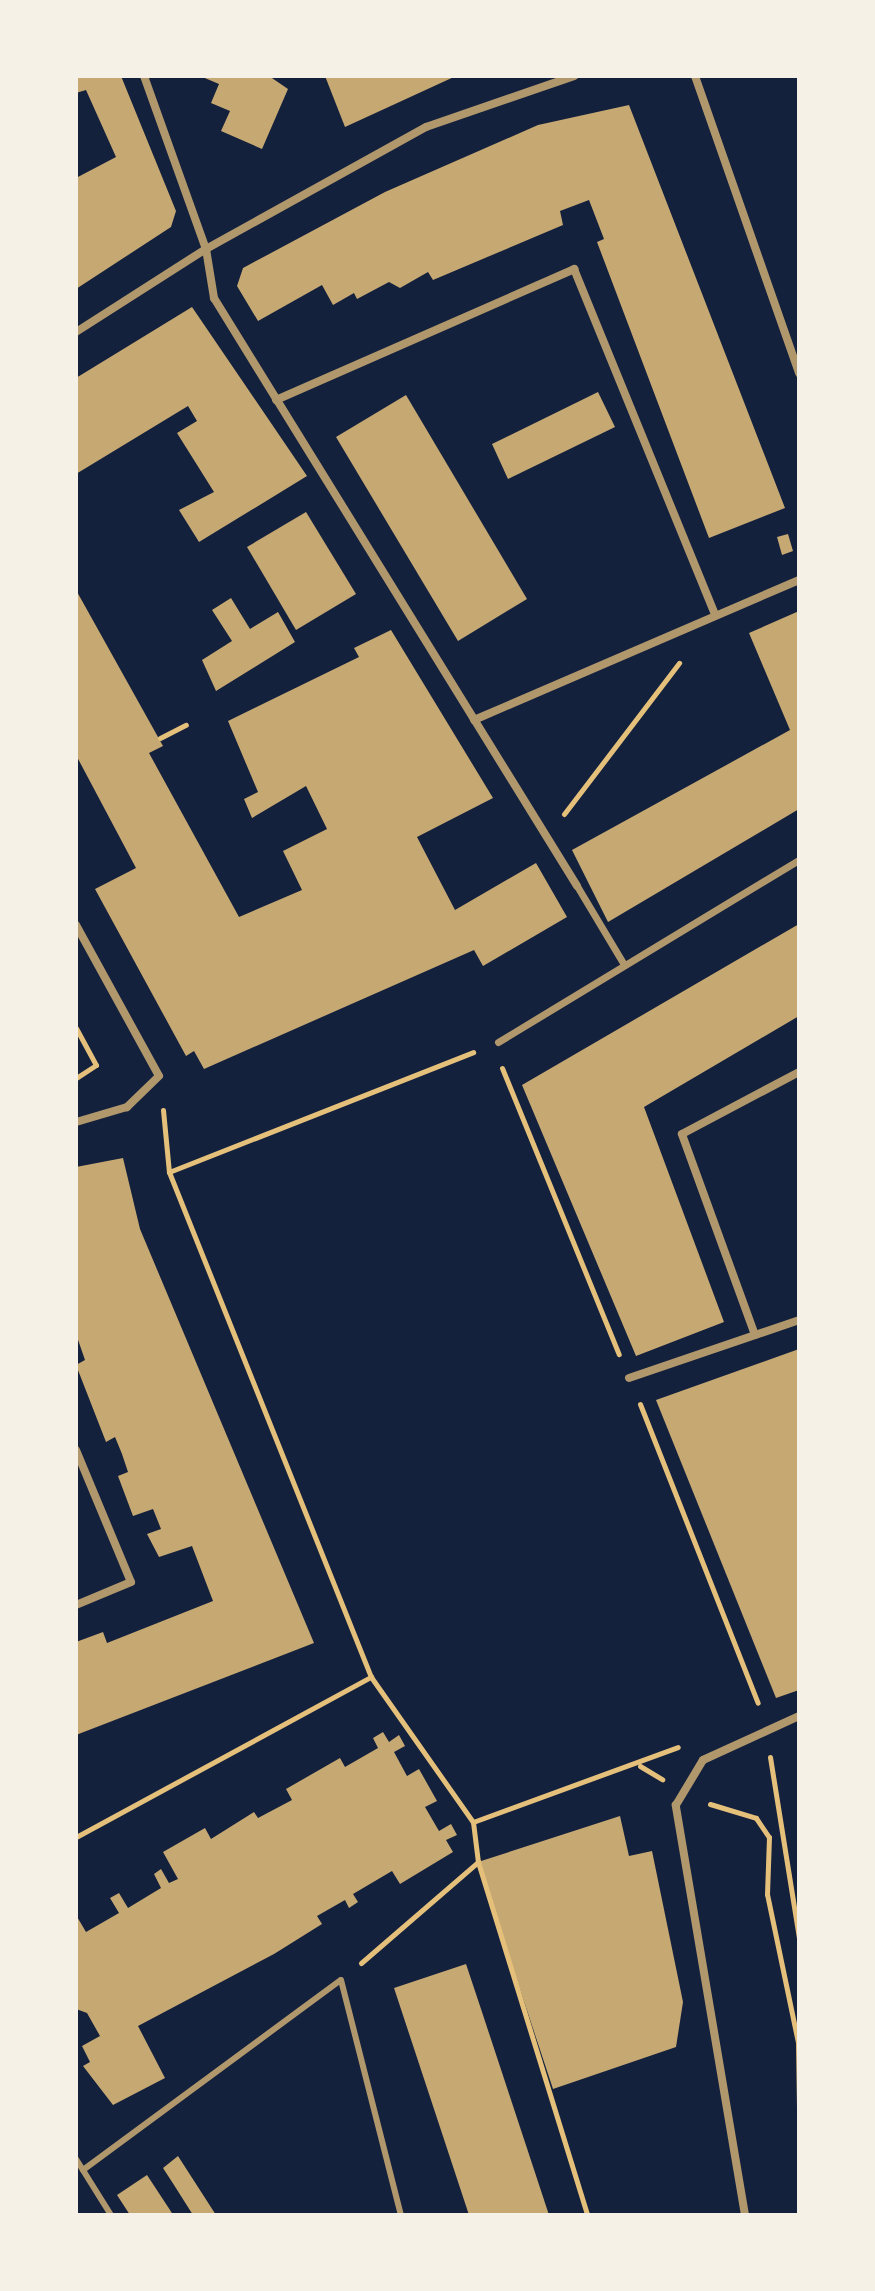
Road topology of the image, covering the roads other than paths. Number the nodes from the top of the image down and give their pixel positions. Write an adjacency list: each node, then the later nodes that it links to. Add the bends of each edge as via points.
1 (144, 76): 4 (street)
2 (574, 76): 4 (street, via 426,127)
3 (695, 76): 6 (street)
4 (206, 249): 5 (street); 7 (street, via 214,298)
5 (76, 332)
6 (799, 373)
7 (276, 400): 9 (street, via 574,269); 10 (street)
8 (799, 580): 9 (street)
9 (715, 614): 10 (street)
10 (474, 720): 12 (street)
11 (799, 860): 14 (street)
12 (577, 886): 14 (street)
13 (76, 925): 17 (street, via 159,1076 127,1107)
14 (623, 963): 15 (street)
15 (498, 1042)
16 (799, 1072): 19 (street, via 682,1134)
17 (76, 1122)
18 (799, 1320): 19 (street)
19 (755, 1335): 20 (street)
20 (629, 1378)
21 (76, 1450): 22 (street, via 131,1582)
22 (76, 1605)
23 (799, 1716): 28 (street, via 762,1728 703,1760 679,1790 678,1844)
24 (76, 2159): 25 (lane)
25 (83, 2170): 26 (lane); 27 (lane, via 341,1980)
26 (111, 2215)
27 (401, 2215)
28 (745, 2215)

